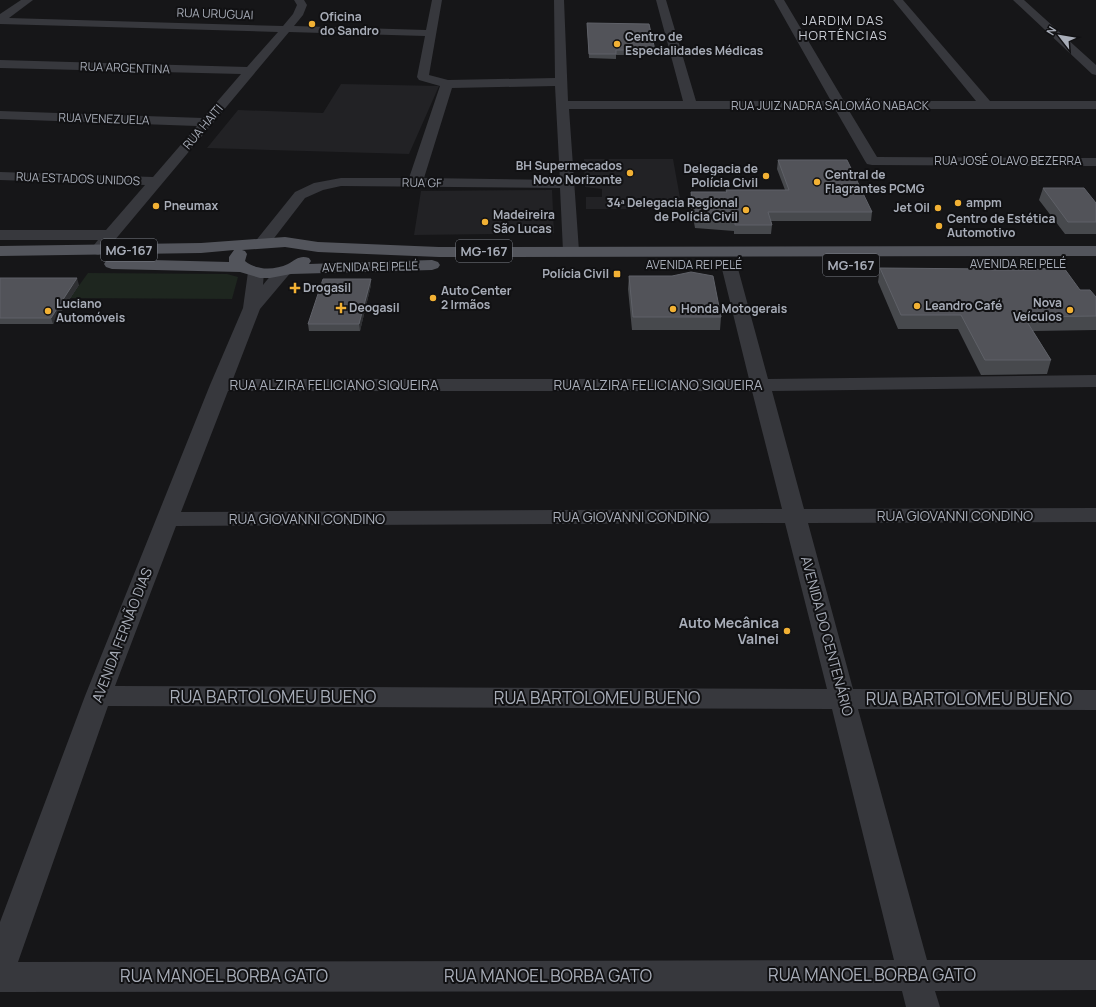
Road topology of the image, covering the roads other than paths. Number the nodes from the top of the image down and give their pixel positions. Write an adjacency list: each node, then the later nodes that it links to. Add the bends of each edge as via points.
1 (28, 0): 9 (street)
2 (299, 0): 10 (street, RUA HAITI, via 302,5 298,15)
3 (437, 0): 11 (street)
4 (559, 0): 15 (street)
5 (661, 0): 19 (street)
6 (779, 0): 18 (street)
7 (898, 0): 20 (street)
8 (1018, 0): 14 (street)
9 (0, 20): 10 (street, RUA URUGUAI)
10 (286, 29): 11 (street, RUA URUGUAI); 13 (street, RUA HAITI)
11 (429, 33): 16 (street, via 423,77)
12 (0, 64): 13 (street, RUA ARGENTINA)
13 (250, 71): 23 (street, RUA HAITI)
14 (1096, 71)
15 (562, 82): 16 (street); 17 (street)
16 (447, 84): 27 (street)
17 (564, 105): 19 (street, RUA JUIZ NADRA SALOMÃO NABACK); 28 (street)
18 (838, 105): 19 (street, RUA JUIZ NADRA SALOMÃO NABACK); 20 (street, RUA JUIZ NADRA SALOMÃO NABACK); 24 (street, RUA JOSÉ OLAVO BEZERRA, via 872,161)
19 (691, 106)
20 (987, 106): 21 (street, RUA JUIZ NADRA SALOMÃO NABACK)
21 (1096, 106)
22 (0, 115): 23 (street, RUA VENEZUELA)
23 (208, 122): 26 (street, RUA HAITI)
24 (1096, 162)
25 (0, 176): 26 (street, RUA ESTADOS UNIDOS)
26 (156, 181): 31 (street, RUA HAITI)
27 (415, 184): 28 (street, RUA GF); 29 (street, RUA GF, via 341,182 319,186 300,195)
28 (568, 184): 36 (street)
29 (288, 212): 32 (street, via 287,231); 33 (street, RUA GF)
30 (0, 235): 31 (street)
31 (111, 235): 34 (street, RUA HAITI)
32 (292, 243): 33 (main road, AVENIDA REI PELÉ); 36 (main road, AVENIDA REI PELÉ / MG-167, via 440,252); 42 (main road, AVENIDA REI PELÉ, via 305,249 307,254 306,259)
33 (260, 244): 34 (main road, AVENIDA REI PELÉ / MG-167); 41 (main road, AVENIDA REI PELÉ, via 241,252 237,257 237,262)
34 (98, 250): 35 (main road, AVENIDA REI PELÉ / MG-167)
35 (0, 251)
36 (571, 251): 37 (main road, AVENIDA REI PELÉ / MG-167)
37 (1096, 251)
38 (1096, 264): 40 (main road, AVENIDA REI PELÉ / MG-167)
39 (0, 265): 41 (main road, AVENIDA REI PELÉ / MG-167, via 107,264)
40 (729, 265): 42 (main road, AVENIDA REI PELÉ / MG-167, via 429,265); 45 (street, AVENIDA DO CENTENÁRIO)
41 (248, 270): 42 (main road, AVENIDA REI PELÉ, via 270,273); 43 (street, AVENIDA FERNÃO DIAS)
42 (288, 270): 43 (street, AVENIDA FERNÃO DIAS)
43 (252, 308): 46 (street, AVENIDA FERNÃO DIAS)
44 (1096, 381): 45 (street, RUA ALZIRA FELICIANO SIQUEIRA)
45 (761, 385): 46 (street, RUA ALZIRA FELICIANO SIQUEIRA); 48 (street, AVENIDA DO CENTENÁRIO)
46 (220, 386): 49 (street, AVENIDA FERNÃO DIAS)
47 (1096, 515): 48 (street, RUA GIOVANNI CONDINO)
48 (795, 516): 49 (street, RUA GIOVANNI CONDINO); 51 (street, AVENIDA DO CENTENÁRIO)
49 (167, 519): 50 (street, AVENIDA FERNÃO DIAS)
50 (98, 696): 51 (street, RUA BARTOLOMEU BUENO); 53 (street, AVENIDA FERNÃO DIAS)
51 (843, 698): 52 (street, RUA BARTOLOMEU BUENO); 54 (street, AVENIDA DO CENTENÁRIO)
52 (1096, 700)
53 (0, 966)
54 (915, 975): 55 (street, RUA MANOEL BORBA GATO); 56 (street, RUA MANOEL BORBA GATO); 57 (street, AVENIDA DO CENTENÁRIO)
55 (1096, 975)
56 (0, 977)
57 (924, 1007)

